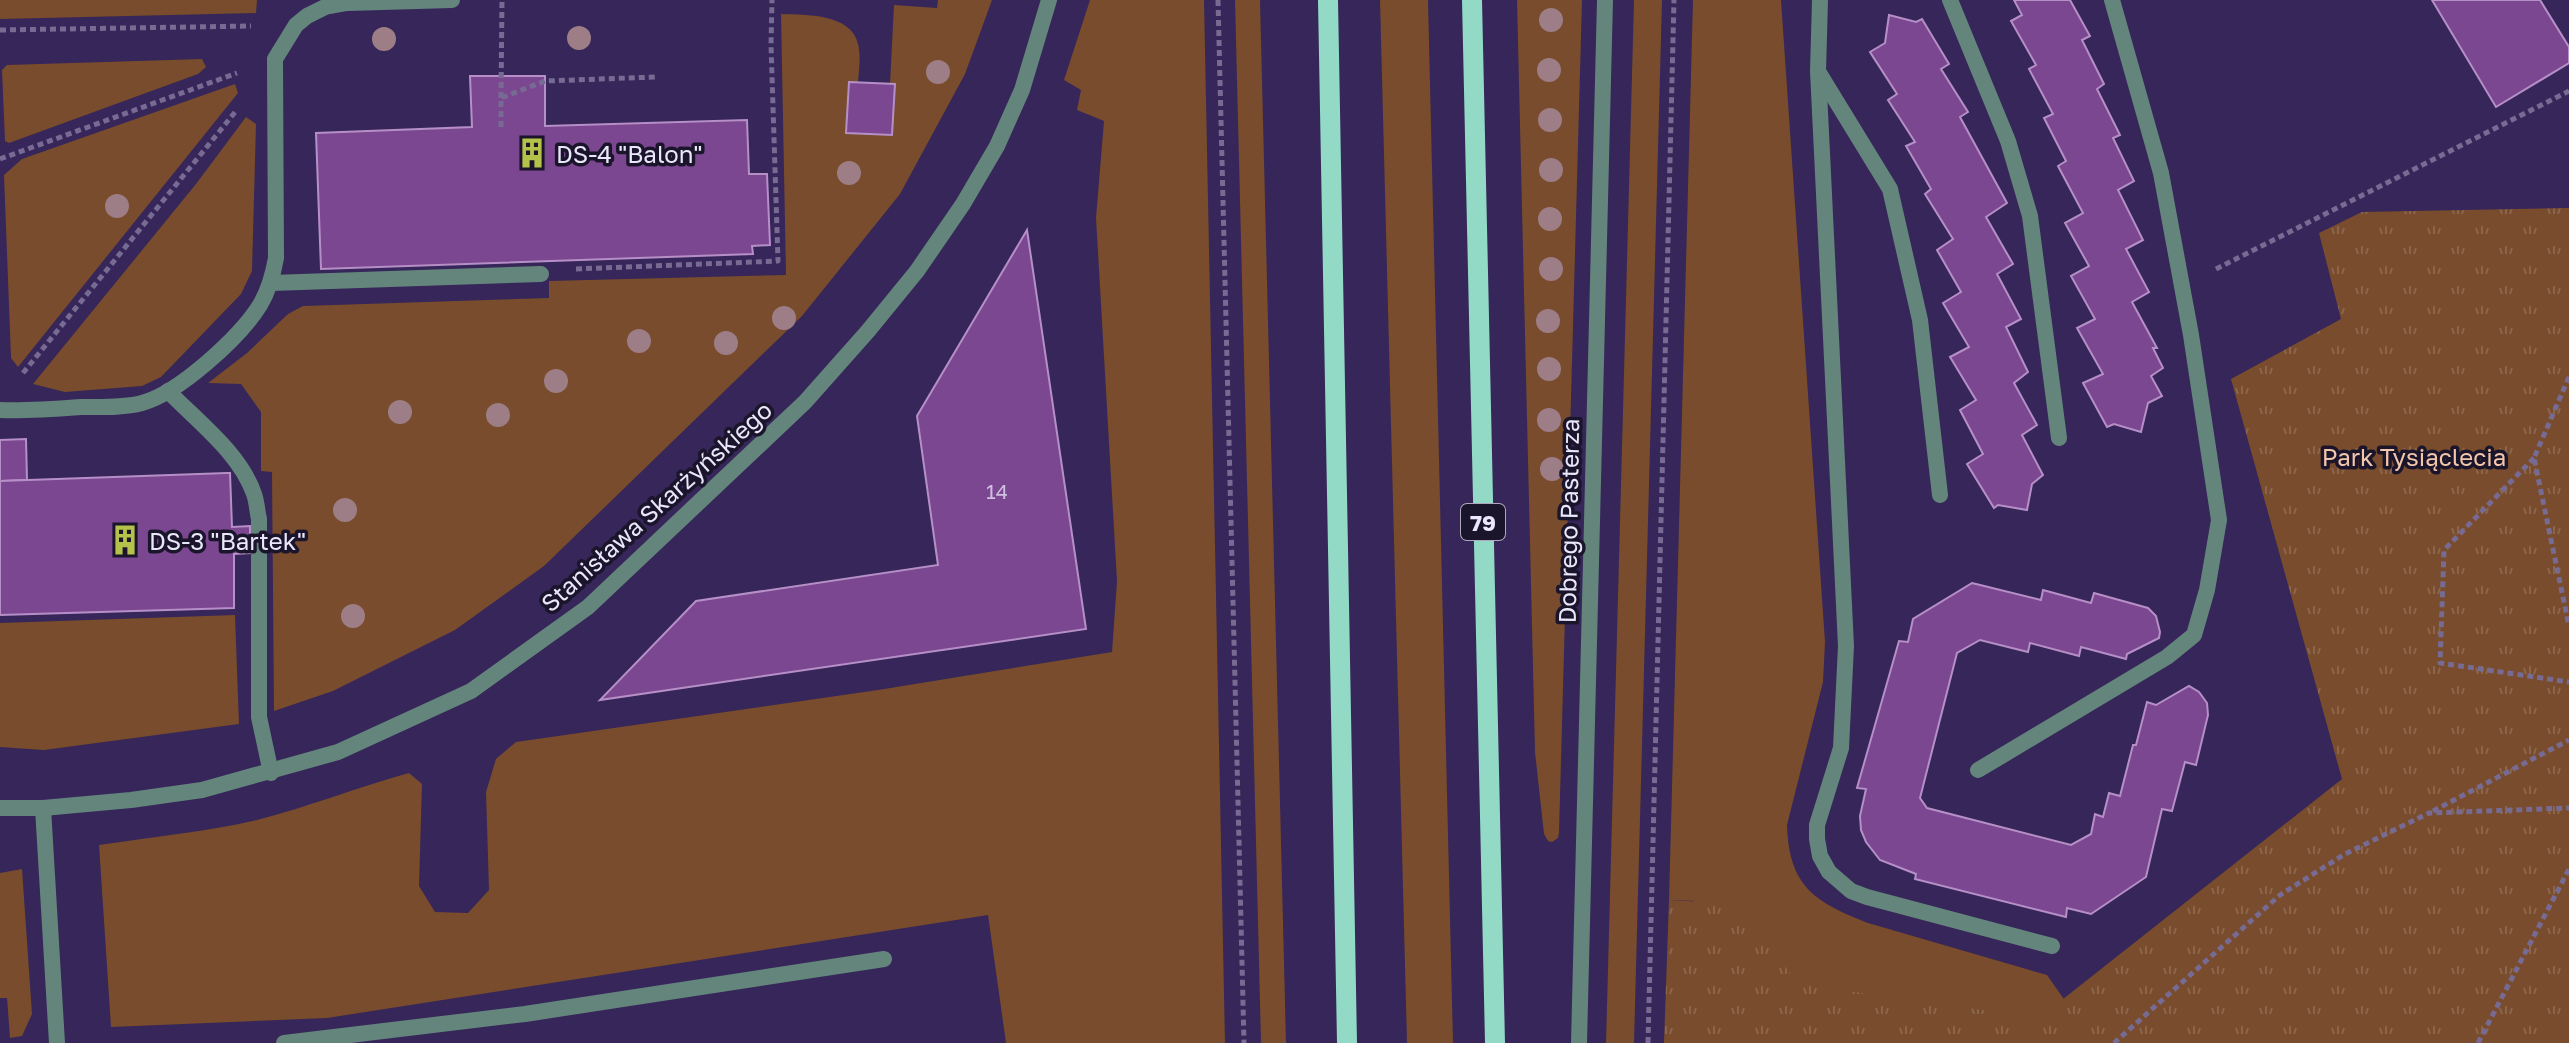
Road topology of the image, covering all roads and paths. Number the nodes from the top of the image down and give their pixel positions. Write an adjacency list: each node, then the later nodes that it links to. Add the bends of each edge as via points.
1 (452, 0): 13 (street, via 347,3 325,7)
2 (502, 0): 19 (path)
3 (772, 0): 23 (path, via 778,261)
4 (1049, 0): 36 (street, Stanisława Skarżyńskiego, via 1022,90 963,204 917,271 805,402 588,607 484,682 338,752)
5 (1218, 0): 46 (path)
6 (1328, 0): 47 (main road)
7 (1472, 0): 48 (main road, 79)
8 (1605, 0): 49 (street, Dobrego Pasterza)
9 (1674, 0): 50 (path)
10 (1820, 0): 16 (street)
11 (1950, 0): 29 (street, via 2008,141 2030,216)
12 (2112, 0): 22 (street, via 2161,173)
13 (296, 25): 14 (path); 15 (street)
14 (0, 30)
15 (275, 59): 21 (path); 24 (street, via 276,258); 25 (path)
16 (1818, 71): 31 (street, via 1890,189 1920,320); 42 (street, via 1846,646 1841,748 1817,825 1820,856 1851,891)
17 (656, 77): 19 (path, via 545,81)
18 (2569, 91): 22 (path, via 2219,269)
19 (501, 98): 20 (path)
20 (501, 127)
21 (0, 159)
22 (2179, 273): 35 (street, via 2219,520 2194,635 2167,657)
23 (541, 274): 24 (street)
24 (271, 283): 27 (street, via 260,306 230,340)
25 (22, 374)
26 (2569, 377): 30 (path)
27 (168, 391): 28 (street, via 121,406); 36 (street, via 226,450 254,494 259,519 259,717)
28 (0, 410)
29 (2059, 438)
30 (2534, 458): 32 (path); 33 (path, via 2444,550 2440,663)
31 (1940, 495)
32 (2569, 626)
33 (2569, 682)
34 (2569, 740): 40 (path)
35 (1978, 770)
36 (271, 773): 38 (street, Stanisława Skarżyńskiego, via 202,790)
37 (0, 808): 38 (street, Stanisława Skarżyńskiego)
38 (43, 808): 44 (street)
39 (2569, 808): 40 (path)
40 (2429, 813): 51 (path, via 2345,854 2280,895)
41 (2569, 869): 52 (path)
42 (2052, 946)
43 (884, 959): 45 (street, via 525,1014)
44 (57, 1043)
45 (284, 1043)
46 (1244, 1043)
47 (1347, 1043)
48 (1495, 1043)
49 (1579, 1043)
50 (1648, 1043)
51 (2114, 1043)
52 (2478, 1043)

